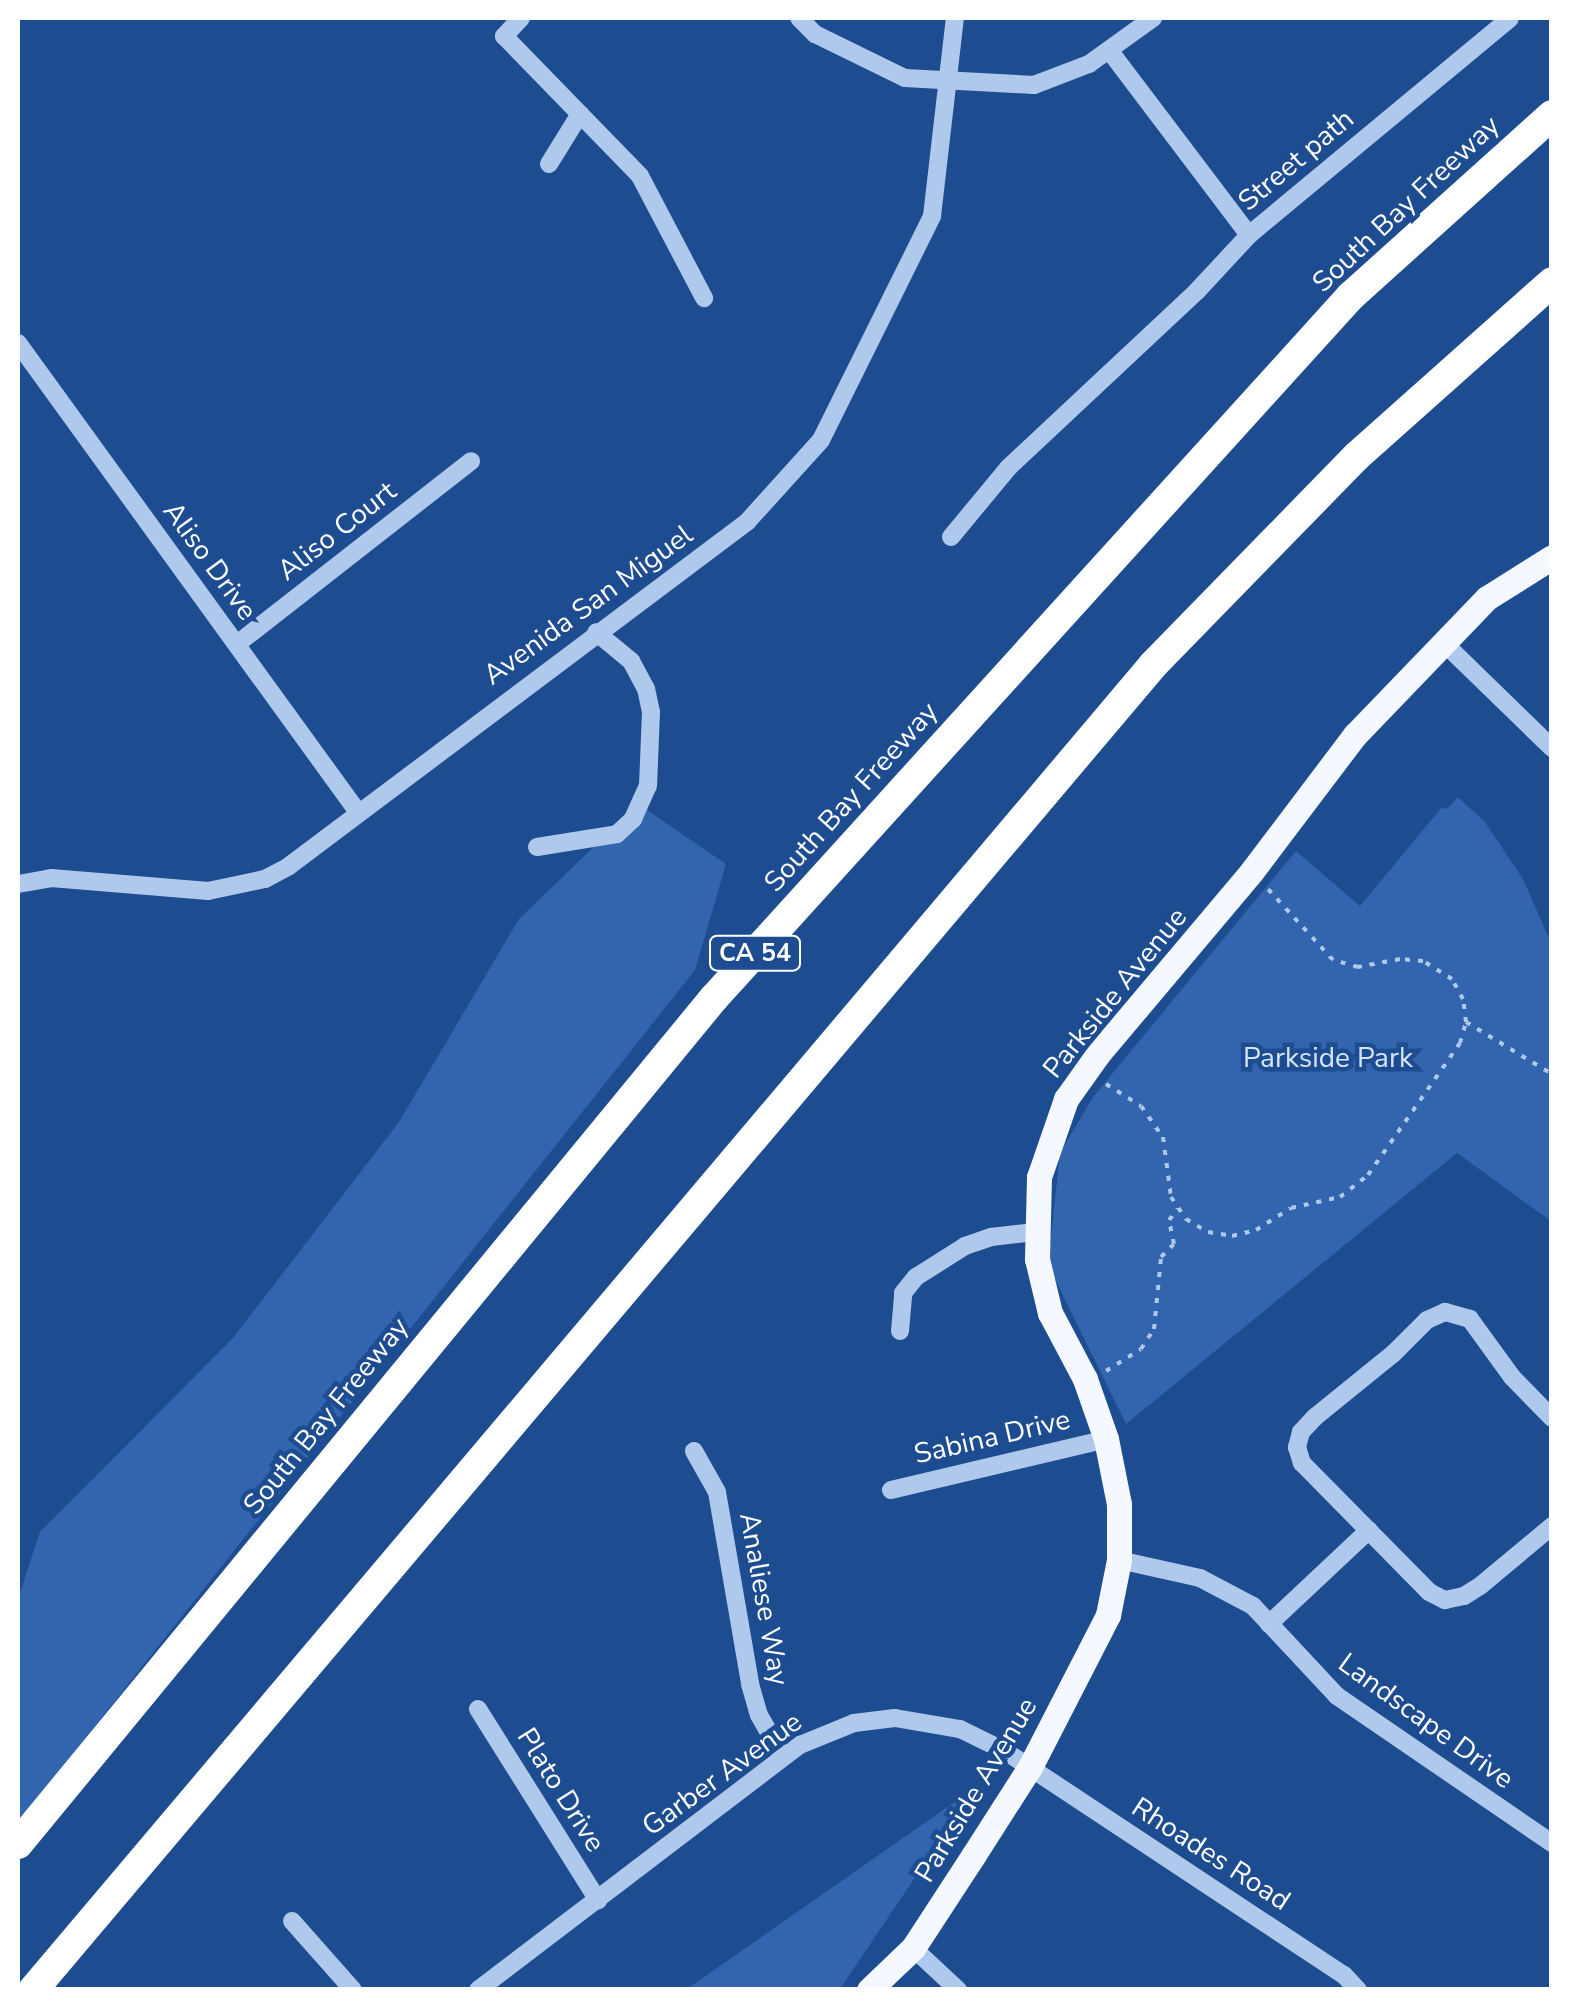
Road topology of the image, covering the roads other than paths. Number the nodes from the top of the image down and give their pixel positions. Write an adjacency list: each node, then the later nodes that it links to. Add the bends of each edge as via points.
1 (520, 18): 8 (street, via 504,36)
2 (800, 18): 7 (street, via 815,34 906,78)
3 (955, 18): 7 (street, Avenida San Miguel)
4 (1153, 18): 6 (street)
5 (1510, 18): 11 (street, Street path)
6 (1108, 50): 7 (street, via 1034,84); 11 (street, Street path)
7 (949, 81): 20 (street, Avenida San Miguel, via 932,216 821,440 747,522)
8 (580, 114): 10 (street); 13 (street, via 640,176)
9 (1552, 115): 41 (highway, South Bay Freeway / CA 54, via 1350,296 914,773 614,1118)
10 (549, 164)
11 (1250, 235): 18 (street, via 1008,468)
12 (1552, 282): 45 (highway, via 1358,456 1153,665)
13 (704, 298)
14 (18, 343): 15 (street, Aliso Drive)
15 (34, 366): 16 (street); 21 (street, Aliso Drive)
16 (18, 379)
17 (472, 461): 21 (street, Aliso Court)
18 (951, 537)
19 (1552, 558): 22 (main road, Parkside Avenue, via 1487,598)
20 (596, 632): 24 (street, Avenida San Miguel); 25 (street, via 631,661 646,689 648,786 634,819 617,834)
21 (237, 644): 24 (street, Aliso Drive)
22 (1445, 644): 23 (street); 27 (main road, Parkside Avenue, via 1355,735 1083,1074 1046,1150)
23 (1552, 748)
24 (356, 812): 26 (street, Avenida San Miguel, via 289,866 246,885 208,890 51,878)
25 (537, 847)
26 (18, 884)
27 (1035, 1232): 28 (street, via 965,1246 927,1269 903,1293); 30 (main road, Parkside Avenue, via 1050,1312)
28 (900, 1331)
29 (1552, 1418): 34 (street, via 1470,1320 1456,1312 1434,1315 1302,1432 1297,1448 1302,1463)
30 (1106, 1439): 32 (street, Sabina Drive); 35 (main road, Parkside Avenue)
31 (694, 1451): 38 (street, Analiese Way, via 717,1492 759,1715)
32 (891, 1490)
33 (1552, 1526): 34 (street, via 1480,1586 1445,1600)
34 (1369, 1530): 36 (street)
35 (1119, 1560): 36 (street, Landscape Drive, via 1200,1578 1253,1606); 39 (main road, Parkside Avenue, via 1096,1643)
36 (1269, 1624): 40 (street, Landscape Drive, via 1337,1696)
37 (478, 1709): 42 (street, Plato Drive)
38 (784, 1757): 39 (street, Garber Avenue, via 836,1728 896,1718 960,1729); 42 (street, Garber Avenue)
39 (1030, 1767): 44 (main road, Parkside Avenue); 50 (street, Rhoades Road)
40 (1552, 1843)
41 (18, 1844)
42 (598, 1900): 47 (street, Garber Avenue)
43 (292, 1921): 46 (street)
44 (913, 1948): 48 (main road, Parkside Avenue); 49 (street)
45 (32, 1990)
46 (353, 1990)
47 (478, 1990)
48 (869, 1990)
49 (958, 1990)
50 (1358, 1990)

